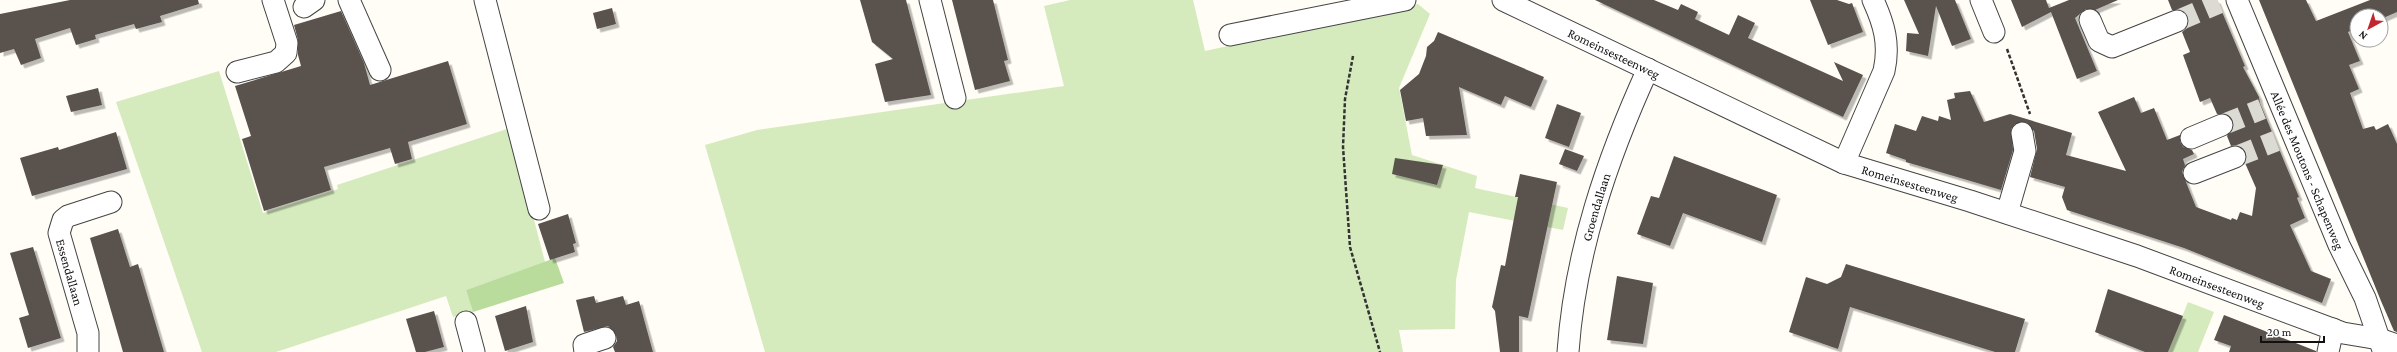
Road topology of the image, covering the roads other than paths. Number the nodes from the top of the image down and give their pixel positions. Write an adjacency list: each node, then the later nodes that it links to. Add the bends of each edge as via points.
1 (273, 0): 16 (street, via 286,43 286,53 276,62)
2 (349, 0): 15 (street)
3 (485, 0): 25 (street)
4 (930, 0): 17 (street)
5 (1405, 0): 13 (street)
6 (1503, 0): 14 (street, Romeinsesteenweg)
7 (1873, 0): 22 (street, via 1887,38 1886,60 1884,71)
8 (1981, 0): 12 (street)
9 (2227, 1): 30 (street, Allée des Moutons - Schapenweg, via 2284,138 2339,245)
10 (2090, 20): 11 (street, via 2099,41 2112,47)
11 (2177, 21)
12 (1994, 32)
13 (1230, 35)
14 (1648, 69): 22 (street, Romeinsesteenweg); 34 (street, Groendallaan, via 1626,118 1594,205 1578,272)
15 (380, 70)
16 (237, 72)
17 (955, 98)
18 (2222, 125): 20 (street)
19 (2022, 133): 26 (street, via 2025,151)
20 (2191, 138)
21 (2235, 157): 23 (street)
22 (1844, 163): 26 (street, Romeinsesteenweg)
23 (2194, 173)
24 (111, 202): 31 (street, Essendallaan, via 68,216 63,220 59,233 88,333)
25 (539, 209)
26 (2007, 213): 28 (street, Romeinsesteenweg, via 2137,256)
27 (466, 322): 32 (street)
28 (2333, 329): 30 (street, Romeinsesteenweg); 35 (street)
29 (605, 338): 33 (street, via 584,345)
30 (2386, 345)
31 (88, 352)
32 (474, 352)
33 (585, 352)
34 (1568, 352)
35 (2328, 352)

